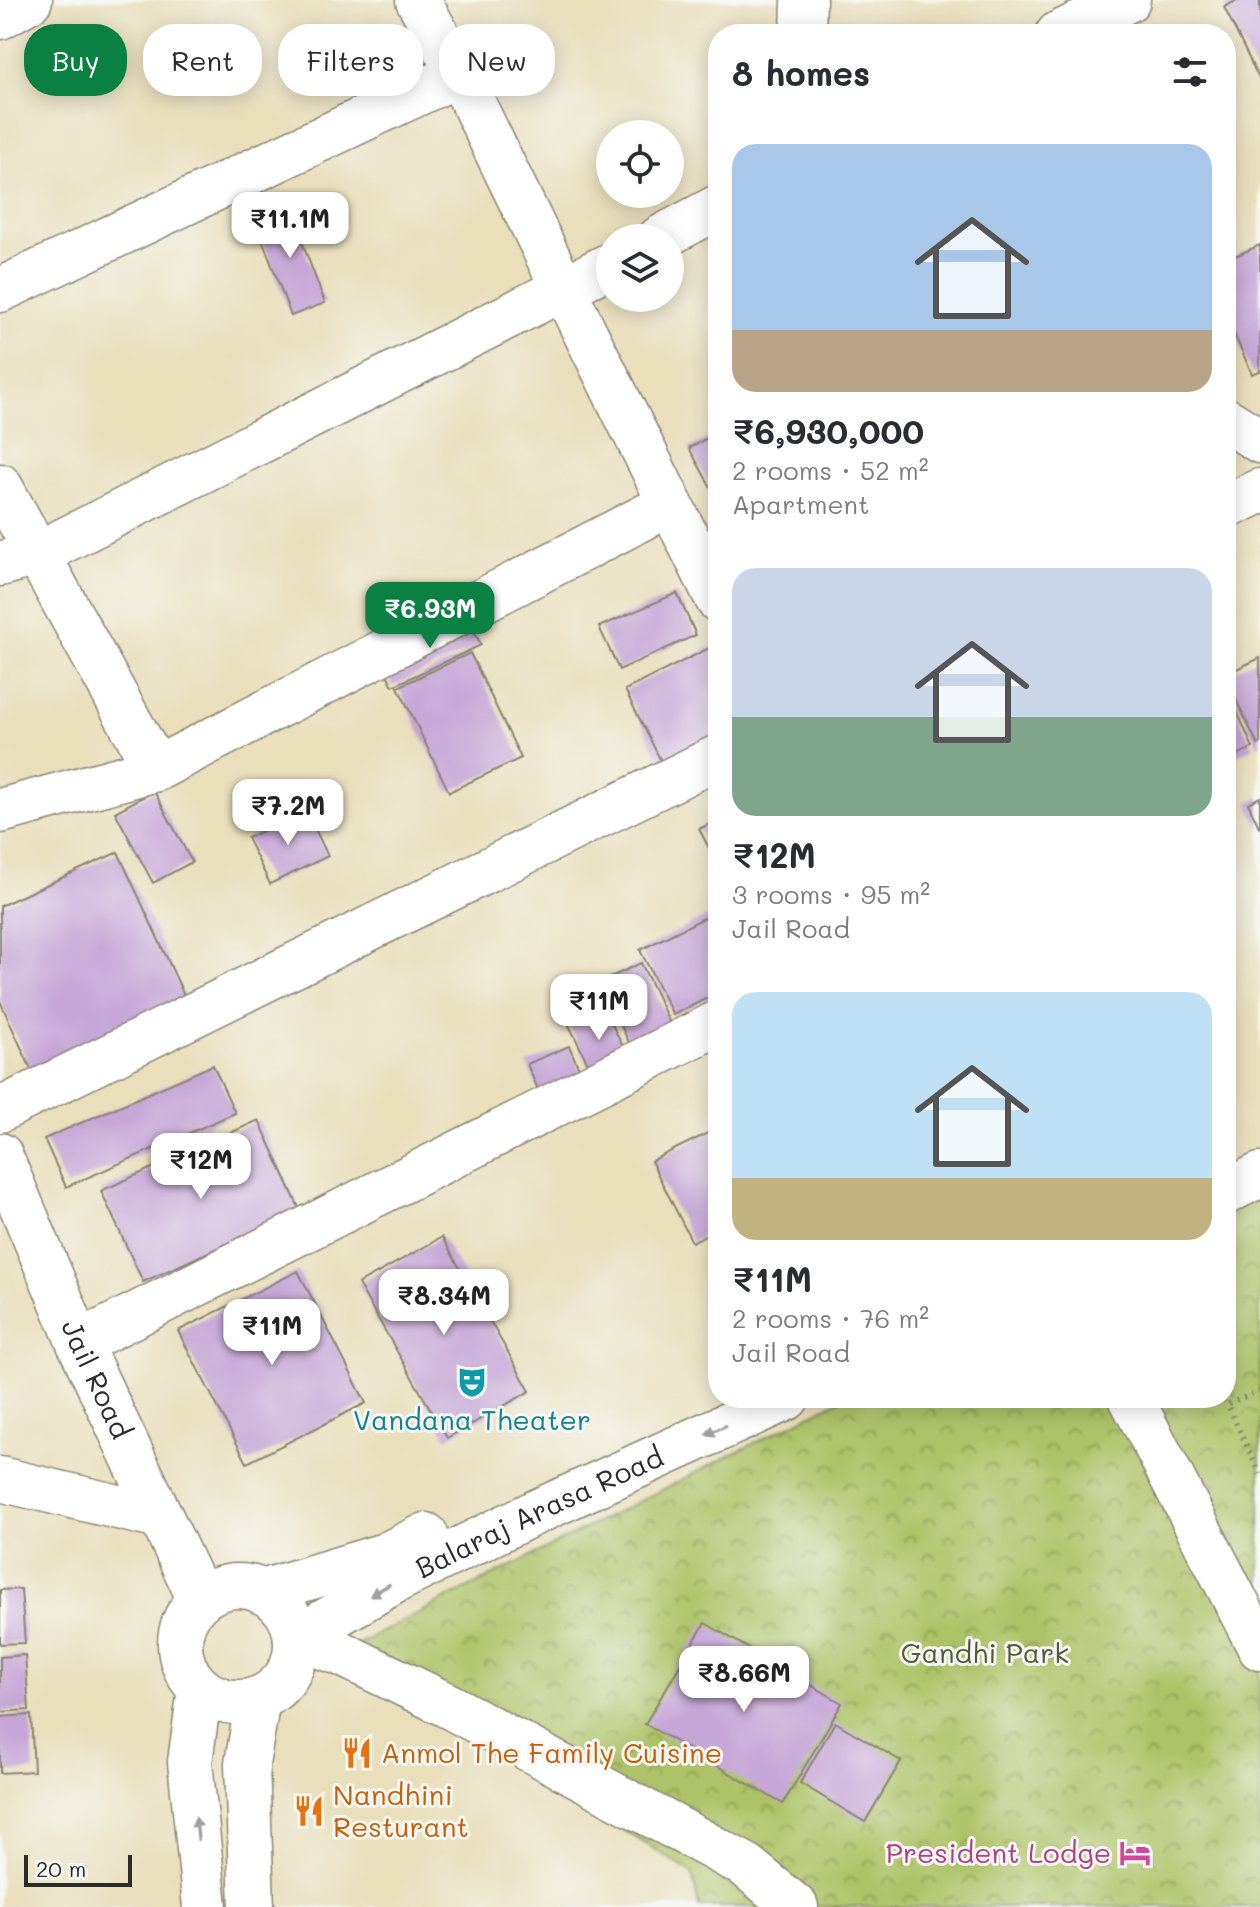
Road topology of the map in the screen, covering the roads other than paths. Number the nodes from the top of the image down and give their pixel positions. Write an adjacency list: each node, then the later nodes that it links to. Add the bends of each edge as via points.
1 (30, 0): 5 (street)
2 (418, 0): 8 (street)
3 (804, 0): 6 (street)
4 (1109, 5): 7 (street)
5 (0, 17)
6 (803, 24)
7 (1076, 24)
8 (439, 38)
9 (439, 83): 14 (street)
10 (470, 96): 15 (street)
11 (708, 212): 12 (street)
12 (684, 225)
13 (596, 273): 15 (street)
14 (0, 290)
15 (564, 290): 21 (street); 22 (street)
16 (1236, 426): 17 (street)
17 (1260, 441)
18 (0, 486): 22 (street)
19 (1260, 491): 20 (street)
20 (1236, 502)
21 (670, 504): 23 (street); 25 (street)
22 (19, 559): 25 (street)
23 (708, 580)
24 (708, 762): 28 (street)
25 (156, 769): 26 (street)
26 (0, 811)
27 (708, 1028): 34 (street)
28 (0, 1110)
29 (1260, 1144): 31 (street)
30 (0, 1155): 34 (street, Jail Road)
31 (1236, 1155)
32 (1260, 1175): 33 (street)
33 (1236, 1187)
34 (79, 1343): 39 (street, Jail Road)
35 (708, 1403): 40 (street, via 385,1555)
36 (765, 1408): 42 (street, Balaraj Arasa Road, one-way to 42, via 397,1580)
37 (1136, 1408): 43 (street)
38 (0, 1479): 39 (street)
39 (160, 1517): 41 (street, Jail Road)
40 (262, 1592): 41 (street, via 238,1586); 42 (street, via 290,1618)
41 (200, 1600): 44 (street, via 182,1628 180,1649 184,1668)
42 (296, 1638): 45 (street, via 287,1677); 48 (street, via 340,1653 447,1705 745,1865)
43 (1260, 1648)
44 (200, 1689): 45 (street, via 238,1703); 46 (street, one-way to 44, via 190,1762)
45 (258, 1699): 47 (street, via 247,1764)
46 (205, 1907)
47 (252, 1907)
48 (796, 1907)

